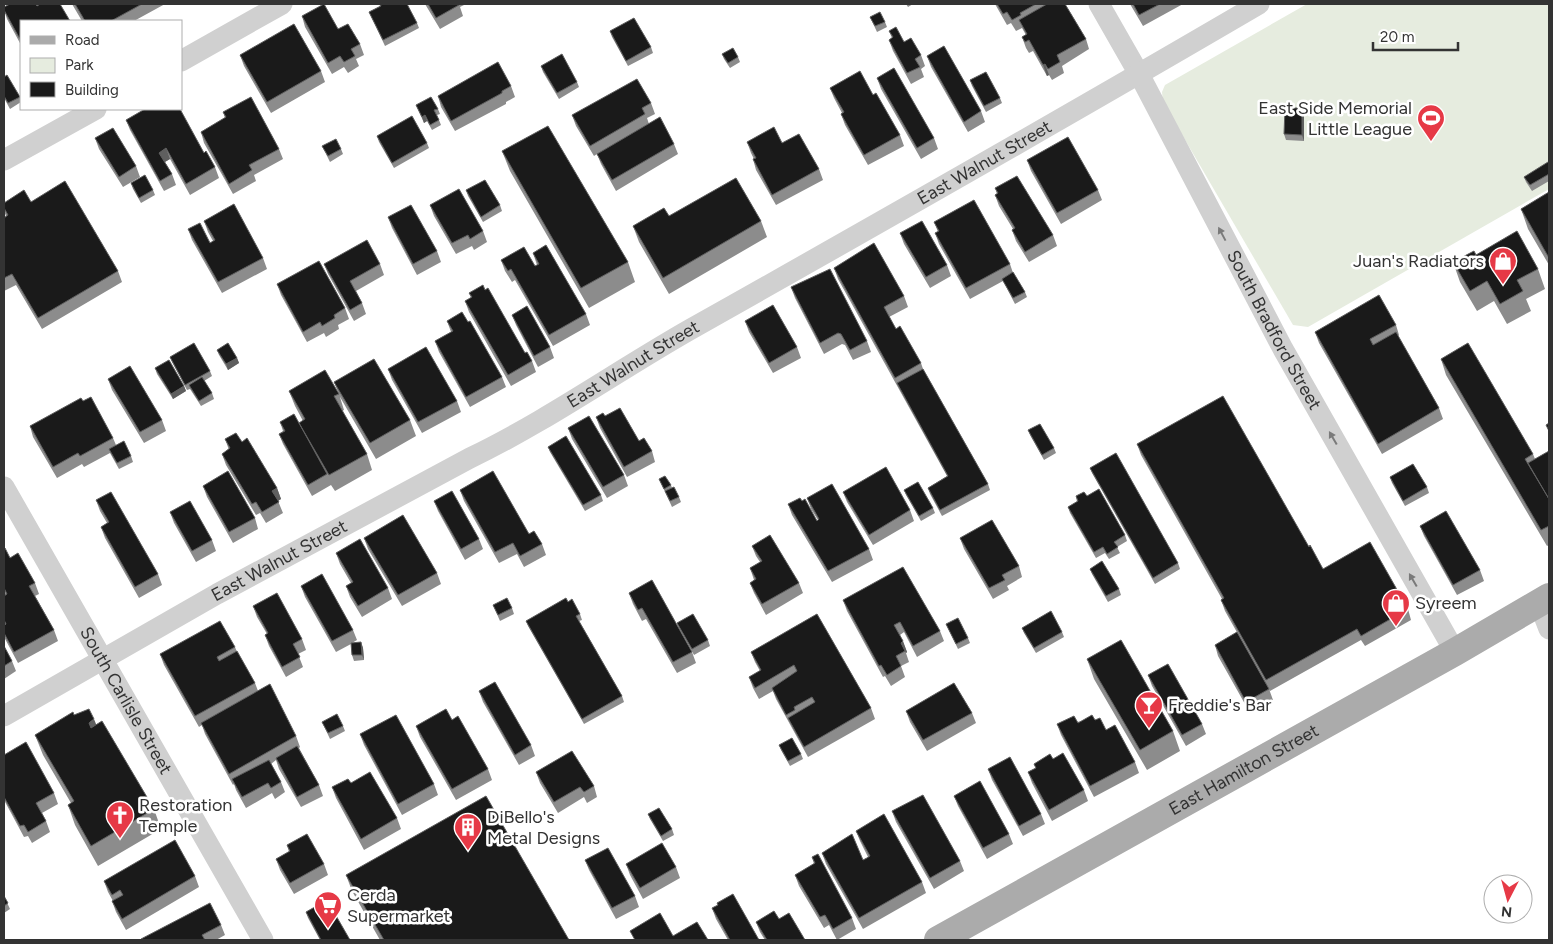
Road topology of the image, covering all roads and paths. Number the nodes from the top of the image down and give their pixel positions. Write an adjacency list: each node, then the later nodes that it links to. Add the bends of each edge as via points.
1 (282, 4): 4 (street)
2 (1100, 4): 5 (street, South Bradford Street)
3 (1259, 4): 5 (street, East Walnut Street)
4 (182, 59)
5 (1139, 74): 11 (street, South Bradford Street, one-way to 5, via 1282,349); 12 (street, East Walnut Street, via 683,334 511,438 217,594)
6 (94, 110): 7 (street)
7 (4, 160)
8 (4, 487): 12 (street, South Carlisle Street)
9 (1544, 600): 10 (street); 11 (main road, East Hamilton Street)
10 (1549, 629)
11 (1455, 652): 15 (main road, East Hamilton Street)
12 (103, 660): 13 (street, East Walnut Street); 14 (street, South Carlisle Street)
13 (4, 716)
14 (262, 940)
15 (938, 940)

